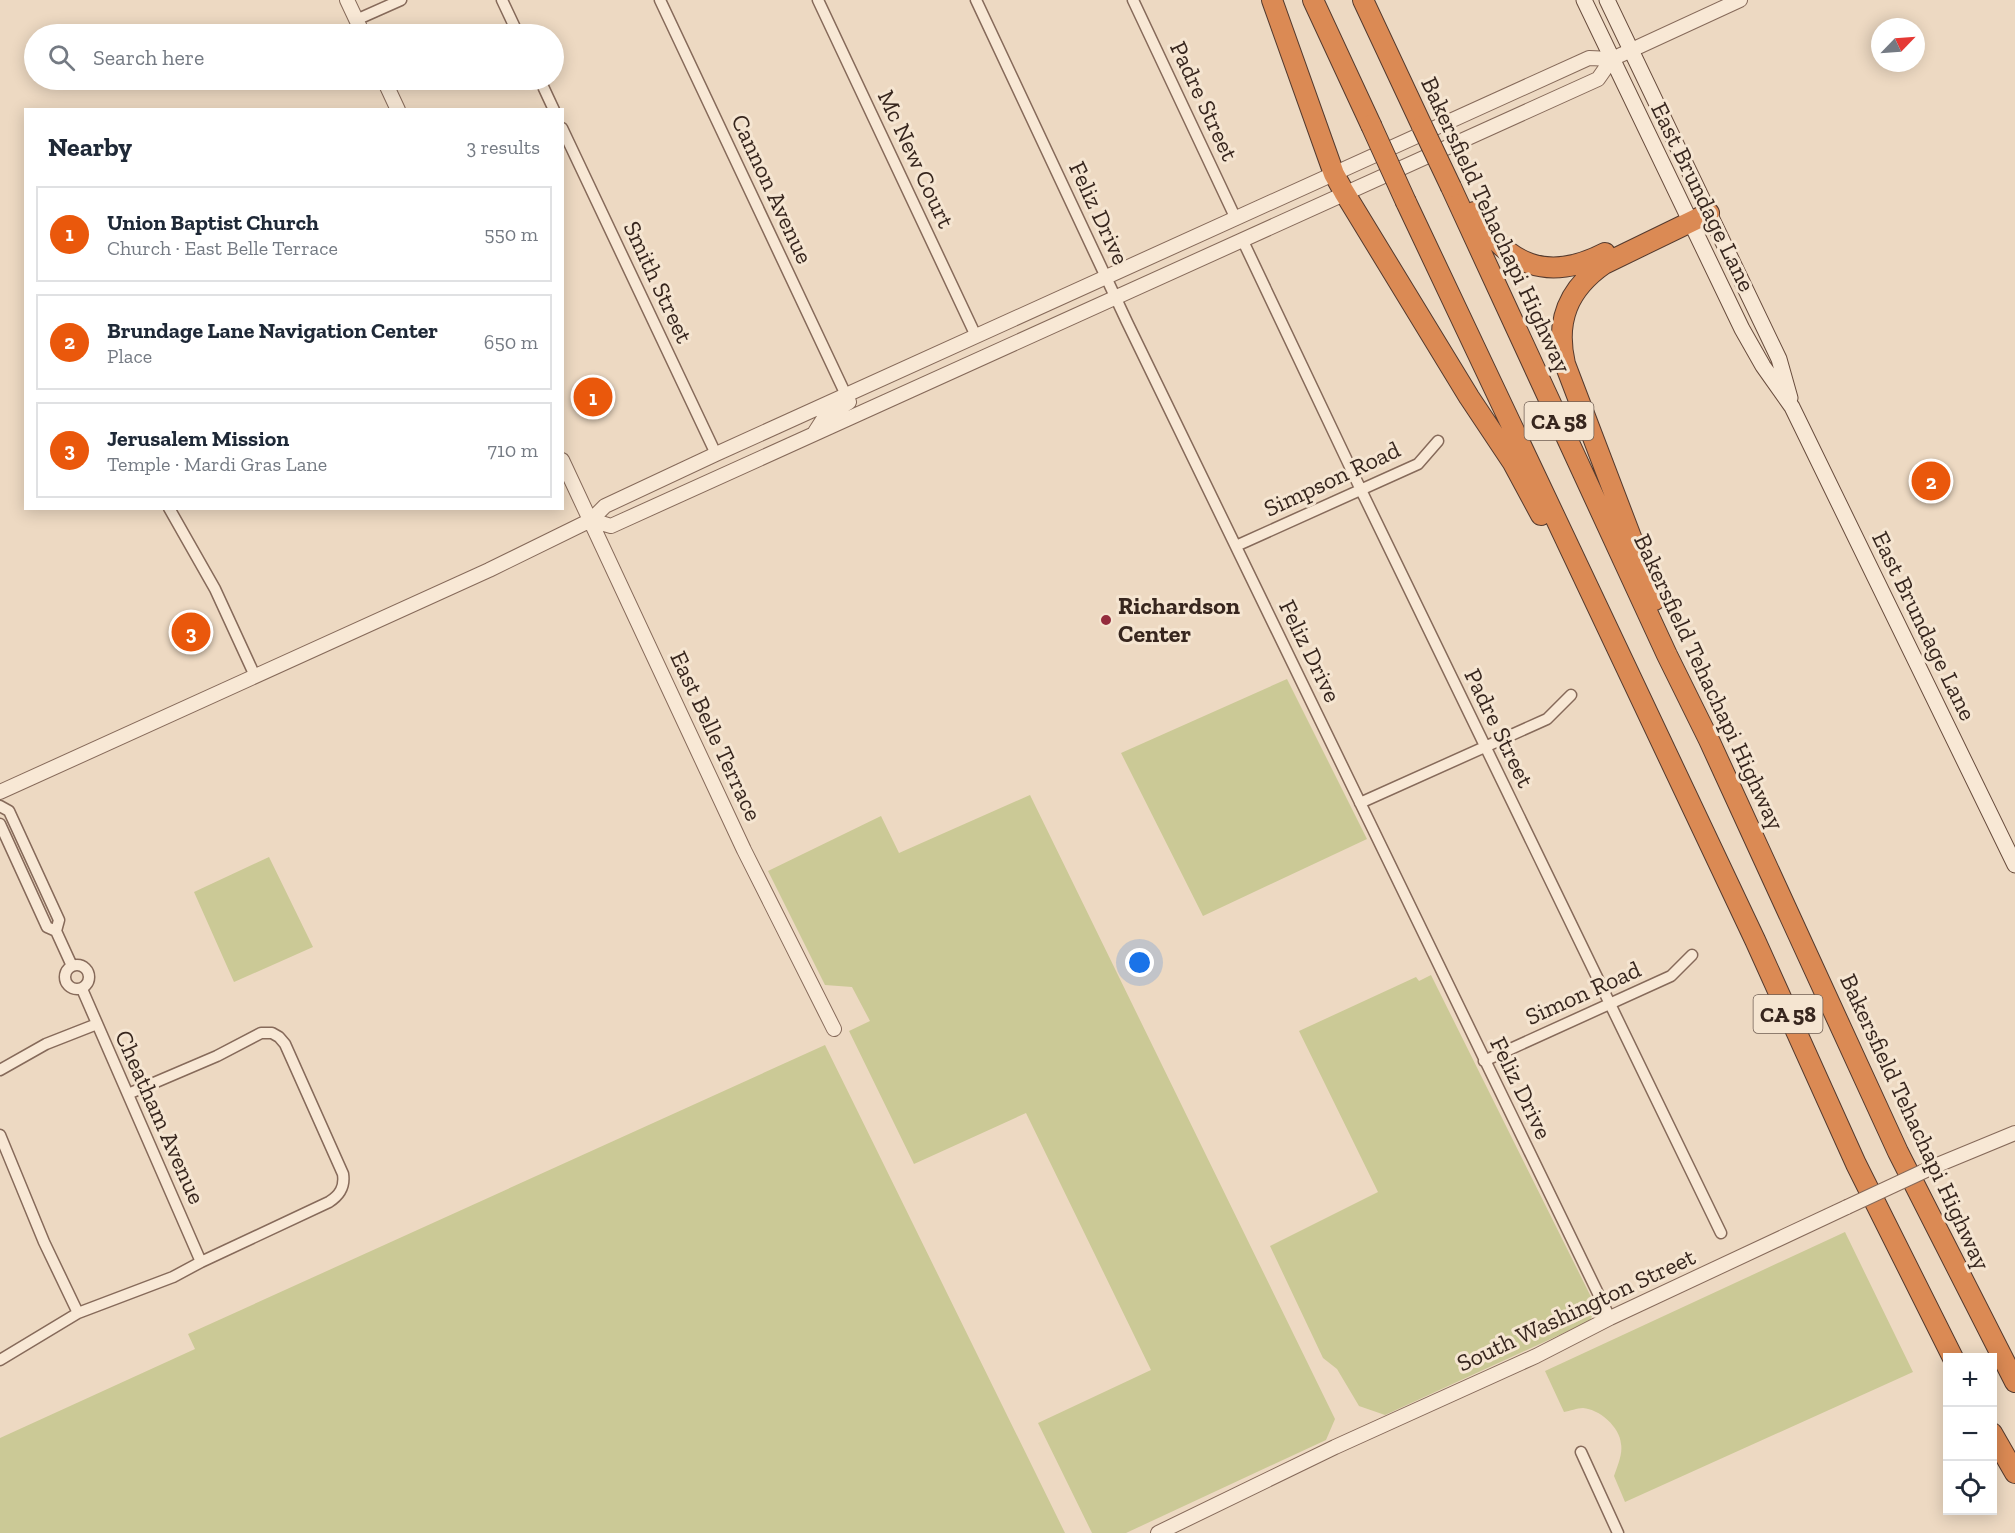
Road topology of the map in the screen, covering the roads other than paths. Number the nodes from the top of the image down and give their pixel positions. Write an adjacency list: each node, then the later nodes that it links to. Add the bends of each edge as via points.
1 (347, 0): 14 (street)
2 (401, 0): 14 (street)
3 (502, 0): 16 (street)
4 (660, 0): 35 (street, Cannon Avenue)
5 (818, 0): 33 (street, Mc New Court)
6 (976, 0): 31 (street, Feliz Drive)
7 (1133, 0): 29 (street, Padre Street)
8 (1272, 0): 24 (highway)
9 (1313, 0): 46 (highway, CA 58, bridge)
10 (1364, 0): 25 (highway, Bakersfield Tehachapi Highway, bridge)
11 (1584, 0): 18 (main road, East Brundage Lane)
12 (1607, 0): 17 (main road, East Brundage Lane)
13 (1740, 0): 17 (street)
14 (356, 20): 15 (street)
15 (358, 24)
16 (513, 24)
17 (1630, 50): 18 (street); 27 (main road, East Brundage Lane)
18 (1612, 58): 24 (street, via 1589,58); 26 (street, via 1598,79); 28 (main road, East Brundage Lane)
19 (389, 90): 21 (street)
20 (545, 90): 22 (street)
21 (397, 108)
22 (553, 108)
23 (564, 132): 39 (street, Smith Street)
24 (1334, 174): 26 (highway); 29 (street)
25 (1453, 185): 28 (highway, via 1495,242 1520,260 1549,267 1572,266 1593,259); 45 (highway, Bakersfield Tehachapi Highway / CA 58)
26 (1344, 192): 30 (street); 46 (highway, via 1512,463 1599,633)
27 (1707, 208): 28 (highway); 36 (main road, East Brundage Lane, via 1779,359)
28 (1688, 217): 36 (main road, East Brundage Lane, via 1742,329); 45 (highway, via 1604,264 1581,283 1567,308 1561,337 1565,364 1660,612)
29 (1236, 219): 31 (street)
30 (1242, 239): 32 (street); 41 (street, Padre Street)
31 (1106, 278): 32 (street, Feliz Drive); 33 (street)
32 (1115, 297): 37 (street); 44 (street, Feliz Drive)
33 (976, 336): 34 (street)
34 (894, 374): 35 (street); 37 (street, via 824,418)
35 (846, 395): 39 (street)
36 (1792, 407): 54 (main road, East Brundage Lane)
37 (815, 433): 43 (street, via 611,526)
38 (1438, 441): 41 (street, Simpson Road, via 1418,464)
39 (716, 454): 43 (street, via 605,506)
40 (564, 464): 43 (street, East Belle Terrace)
41 (1361, 490): 44 (street, Simpson Road); 49 (street, Padre Street)
42 (171, 510): 47 (street, via 215,590)
43 (591, 520): 47 (street); 61 (street, East Belle Terrace, via 744,850)
44 (1236, 546): 51 (street, Feliz Drive)
45 (1667, 655): 73 (highway, Bakersfield Tehachapi Highway / CA 58, via 1898,1152)
46 (1627, 668): 71 (highway, CA 58, via 1856,1164)
47 (255, 676): 50 (street)
48 (1571, 695): 49 (street, via 1547,719)
49 (1485, 747): 51 (street); 59 (street, Padre Street)
50 (0, 792)
51 (1360, 804): 62 (street, Feliz Drive)
52 (0, 806): 55 (street, via 9,811 59,920)
53 (0, 824): 55 (street, via 47,927)
54 (2015, 865)
55 (56, 931): 57 (street)
56 (1692, 955): 59 (street, Simon Road, via 1671,976)
57 (72, 966): 58 (street, via 80,965 88,972 89,980); 58 (street, via 64,976 65,982 76,990)
58 (82, 988): 60 (street, Cheatham Avenue)
59 (1610, 1004): 62 (street, Simon Road); 67 (street, Padre Street)
60 (97, 1024): 63 (street, via 46,1044); 64 (street, Cheatham Avenue)
61 (834, 1029)
62 (1484, 1061): 70 (street, Feliz Drive)
63 (0, 1070)
64 (128, 1095): 68 (street, Cheatham Avenue); 68 (street, via 254,1036 272,1033 285,1044 343,1174 342,1190 337,1197)
65 (2015, 1133): 70 (street, South Washington Street, bridge, via 1935,1166)
66 (0, 1135): 69 (street)
67 (1721, 1233)
68 (201, 1262): 69 (street, via 173,1277)
69 (78, 1313): 72 (street)
70 (1610, 1318): 77 (street, South Washington Street)
71 (1950, 1353)
72 (0, 1359)
73 (2015, 1382)
74 (1997, 1442): 76 (highway)
75 (1581, 1452): 78 (street)
76 (2015, 1473)
77 (1158, 1533)
78 (1618, 1533)

